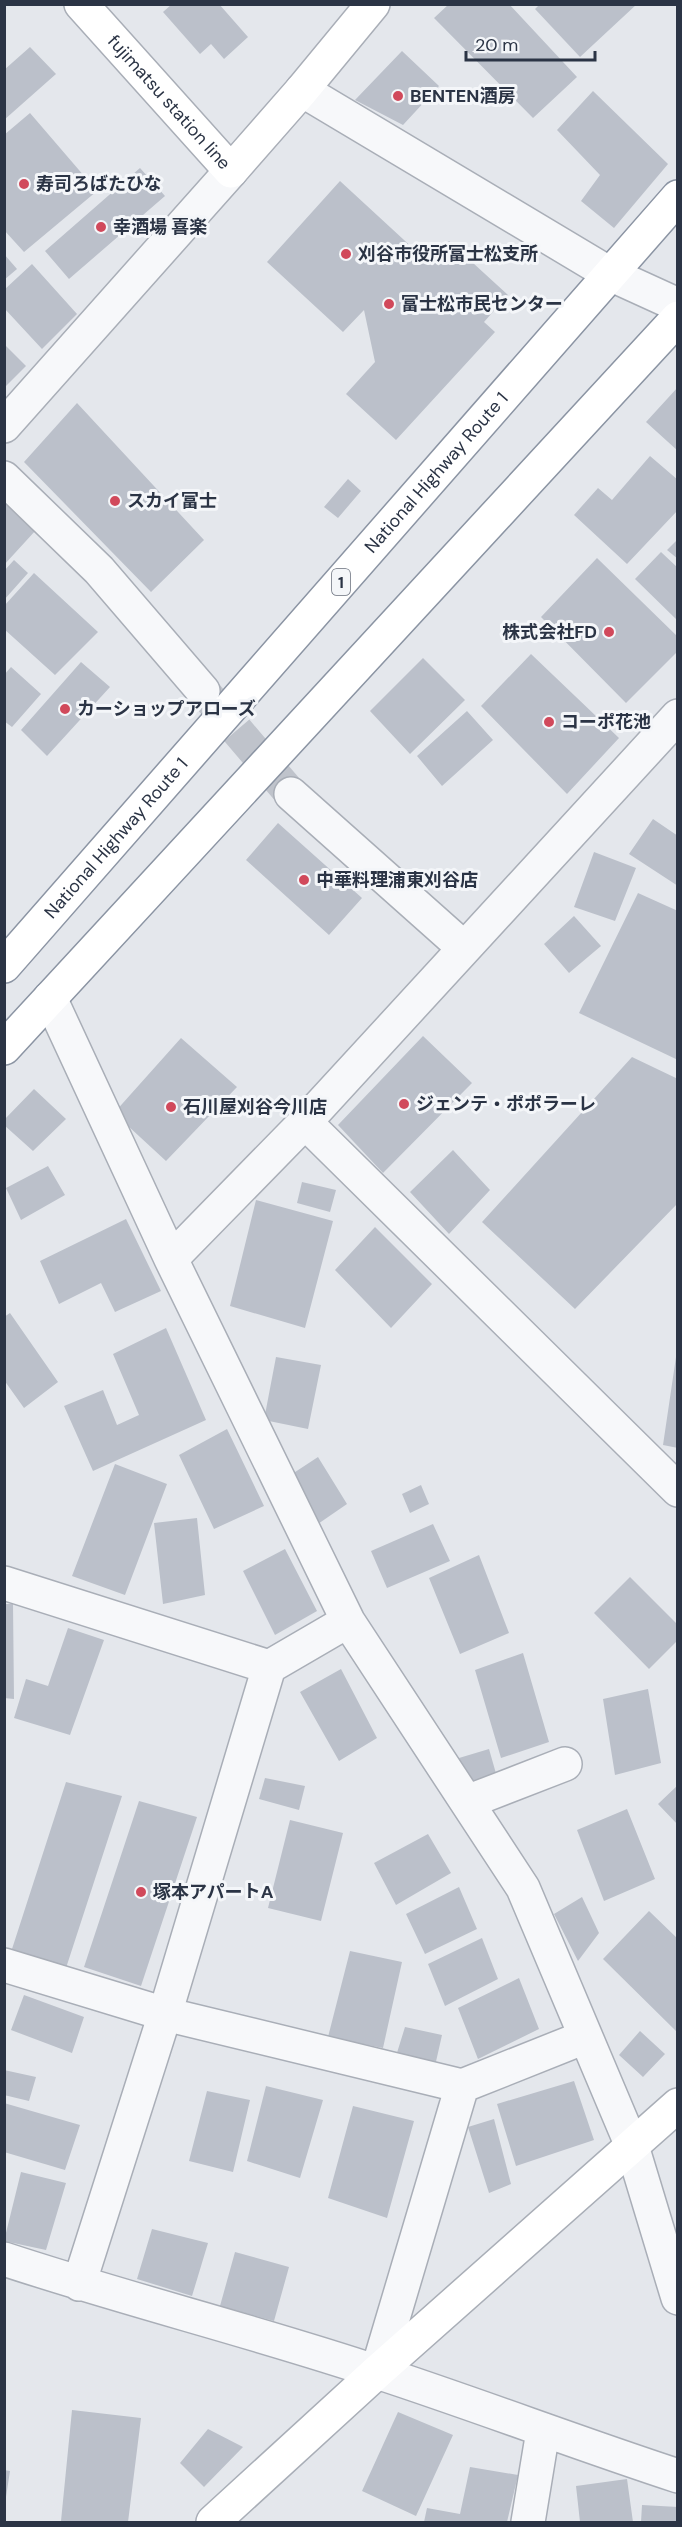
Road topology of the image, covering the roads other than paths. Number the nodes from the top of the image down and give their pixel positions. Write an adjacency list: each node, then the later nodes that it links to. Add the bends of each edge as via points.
1 (81, 4): 4 (main road, fujimatsu station line)
2 (374, 4): 3 (main road, fujimatsu station line)
3 (302, 90): 4 (main road, fujimatsu station line); 6 (street)
4 (231, 171): 9 (street)
5 (678, 197): 6 (main road, National Highway Route 1 / 1)
6 (610, 274): 7 (street); 15 (main road, National Highway Route 1 / 1)
7 (678, 305)
8 (678, 318): 16 (main road)
9 (4, 426)
10 (4, 478): 11 (street, via 99,570)
11 (203, 691)
12 (678, 716): 14 (street)
13 (291, 794): 14 (street)
14 (464, 948): 18 (street)
15 (4, 966)
16 (50, 998): 17 (main road); 19 (street)
17 (4, 1048)
18 (305, 1122): 19 (street); 20 (street)
19 (171, 1259): 22 (street)
20 (678, 1490)
21 (4, 1583): 23 (street)
22 (348, 1621): 23 (street); 25 (street)
23 (269, 1666): 27 (street)
24 (565, 1764): 25 (street)
25 (467, 1802): 28 (street, via 523,1888)
26 (4, 1965): 27 (street)
27 (165, 2014): 29 (street); 33 (street)
28 (585, 2037): 29 (street); 31 (street)
29 (462, 2086): 35 (street)
30 (678, 2105): 31 (main road)
31 (632, 2146): 34 (street); 35 (main road)
32 (4, 2259): 33 (street)
33 (80, 2284): 35 (street)
34 (678, 2298)
35 (377, 2372): 36 (street); 38 (main road)
36 (543, 2431): 37 (street); 39 (street)
37 (678, 2476)
38 (213, 2523)
39 (528, 2523)

